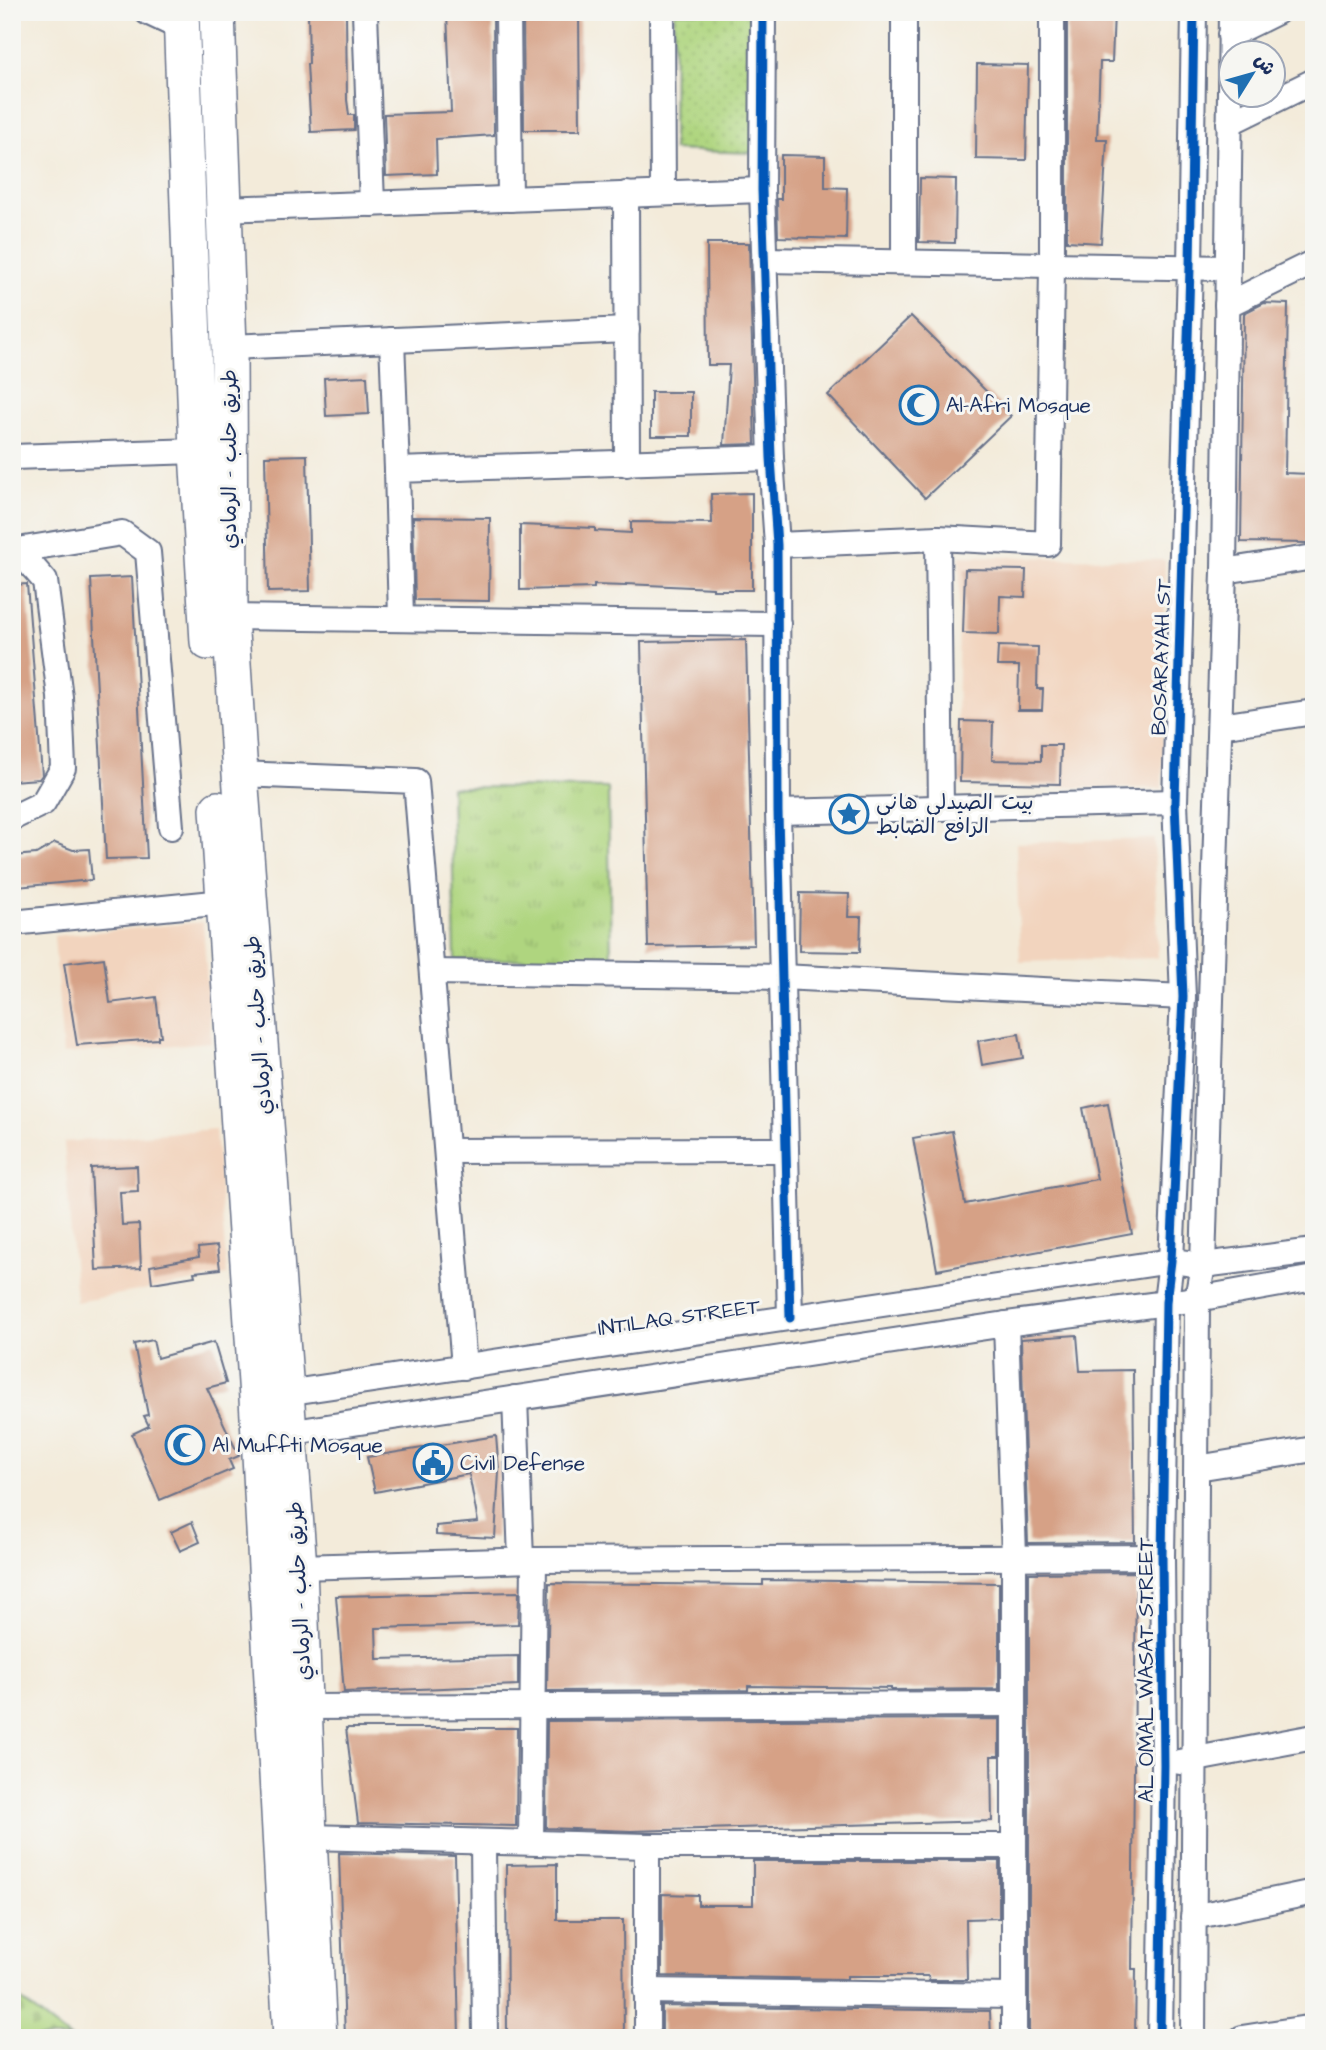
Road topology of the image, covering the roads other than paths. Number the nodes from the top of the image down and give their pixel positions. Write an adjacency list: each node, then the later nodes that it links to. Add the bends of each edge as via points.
1 (147, 12): 11 (street)
2 (217, 12): 20 (highway, طريق حلب - الرمادي)
3 (365, 12): 19 (street)
4 (508, 12): 18 (street)
5 (662, 12): 16 (street)
6 (763, 12): 15 (street)
7 (904, 12): 22 (street)
8 (1052, 12): 24 (street)
9 (1194, 12): 25 (street, BOSARAYAH ST)
10 (1277, 12): 12 (street)
11 (181, 20): 31 (highway, طريق حلب - الرمادي)
12 (1231, 24): 14 (street)
13 (1314, 81): 14 (street)
14 (1229, 123): 26 (street)
15 (762, 190): 16 (street); 21 (street)
16 (663, 193): 17 (street)
17 (626, 194): 18 (street); 28 (street)
18 (510, 199): 19 (street)
19 (372, 204): 20 (street)
20 (223, 209): 30 (highway, طريق حلب - الرمادي)
21 (764, 260): 22 (street); 33 (street)
22 (904, 262): 24 (street)
23 (1314, 262): 27 (street)
24 (1052, 265): 25 (street); 36 (street, via 1048,544)
25 (1190, 267): 26 (street); 47 (street, BOSARAYAH ST)
26 (1227, 268): 27 (street)
27 (1227, 305): 40 (street)
28 (626, 330): 29 (street); 34 (street)
29 (392, 340): 30 (street); 35 (street)
30 (229, 347): 41 (highway, طريق حلب - الرمادي)
31 (197, 451): 32 (street); 52 (highway, طريق حلب - الرمادي)
32 (12, 457)
33 (771, 458): 34 (street); 37 (street)
34 (627, 464): 35 (street)
35 (397, 470): 42 (street)
36 (938, 538): 37 (street); 48 (street)
37 (777, 545): 43 (street)
38 (15, 551): 50 (street, via 45,581 60,697 63,768 43,803); 51 (street, via 122,533 148,552)
39 (1314, 558): 40 (street)
40 (1224, 571): 45 (street)
41 (230, 617): 42 (street); 46 (highway, طريق حلب - الرمادي)
42 (401, 618): 43 (street)
43 (778, 624): 49 (street)
44 (1314, 712): 45 (street)
45 (1220, 726): 61 (street)
46 (240, 774): 54 (street, via 416,780); 68 (highway, طريق حلب - الرمادي)
47 (1175, 802): 48 (street); 56 (street, BOSARAYAH ST)
48 (941, 808): 49 (street)
49 (778, 812): 55 (street)
50 (12, 818)
51 (171, 827)
52 (224, 902): 53 (street); 68 (highway, طريق حلب - الرمادي)
53 (12, 923)
54 (432, 972): 55 (street); 58 (street)
55 (782, 977): 56 (street); 57 (street)
56 (1183, 998): 60 (street, BOSARAYAH ST)
57 (786, 1150): 58 (street); 65 (street)
58 (447, 1151): 67 (street)
59 (1314, 1251): 61 (street, INTILAQ STREET)
60 (1171, 1261): 61 (street, INTILAQ STREET); 64 (street, BOSARAYAH ST); 65 (street, INTILAQ STREET)
61 (1203, 1265): 63 (street)
62 (1314, 1278): 63 (street)
63 (1197, 1299): 64 (street); 72 (street)
64 (1166, 1302): 66 (street); 74 (street, AL OMAL WASAT STREET)
65 (790, 1318): 67 (street, INTILAQ STREET)
66 (1006, 1324): 69 (street); 73 (street)
67 (464, 1367): 68 (street, INTILAQ STREET)
68 (271, 1396): 70 (highway, طريق حلب - الرمادي)
69 (515, 1398): 70 (street); 75 (street)
70 (273, 1435): 76 (highway, طريق حلب - الرمادي); 93 (highway, طريق حلب - الرمادي)
71 (1314, 1448): 72 (street)
72 (1197, 1468): 81 (street)
73 (1014, 1556): 74 (street); 75 (street); 77 (street)
74 (1162, 1556): 82 (street, AL OMAL WASAT STREET)
75 (528, 1560): 76 (street); 79 (street)
76 (299, 1567): 78 (highway, طريق حلب - الرمادي)
77 (1014, 1704): 79 (street); 87 (street)
78 (306, 1707): 79 (street); 83 (highway, طريق حلب - الرمادي)
79 (532, 1708): 84 (street)
80 (1314, 1737): 81 (street)
81 (1194, 1760): 82 (street); 89 (street)
82 (1164, 1765): 98 (street, AL OMAL WASAT STREET)
83 (309, 1837): 85 (street); 94 (highway, طريق حلب - الرمادي)
84 (531, 1842): 85 (street); 86 (street)
85 (483, 1843): 95 (street)
86 (647, 1846): 87 (street); 90 (street)
87 (1014, 1846): 91 (street)
88 (1314, 1892): 89 (street)
89 (1193, 1917): 99 (street)
90 (646, 1991): 91 (street); 96 (street)
91 (1014, 1996): 97 (street)
92 (1314, 2027): 100 (street)
93 (290, 2038)
94 (319, 2038)
95 (485, 2038)
96 (646, 2038)
97 (1014, 2038)
98 (1160, 2038)
99 (1194, 2038)
100 (1242, 2038)

